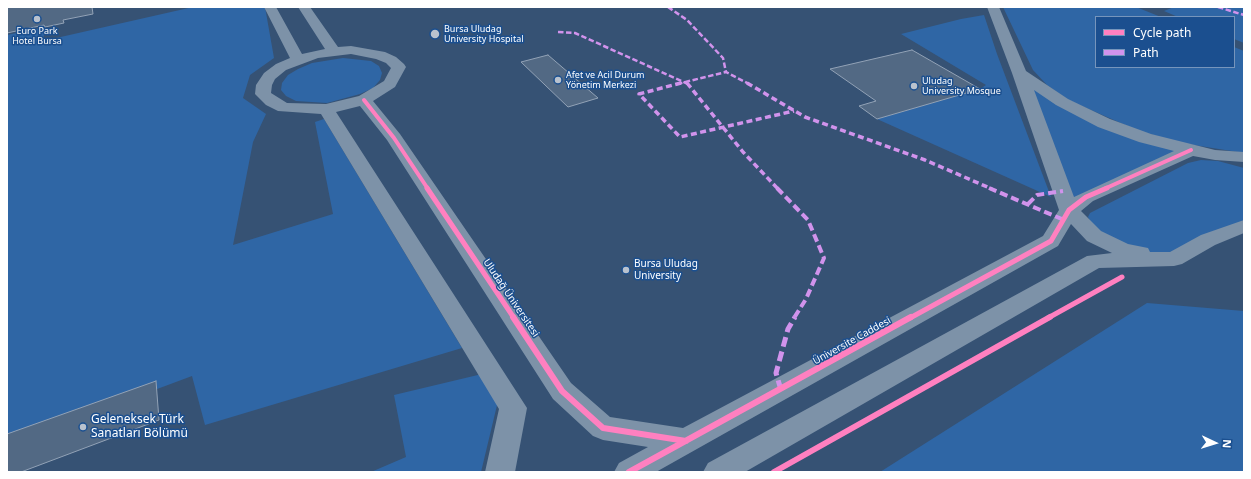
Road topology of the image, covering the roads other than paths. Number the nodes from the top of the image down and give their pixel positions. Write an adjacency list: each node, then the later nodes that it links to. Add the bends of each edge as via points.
1 (993, 7): 6 (street)
2 (297, 8): 3 (street); 4 (street)
3 (272, 10): 5 (street)
4 (334, 52): 5 (street); 7 (street, via 351,50 380,55 399,67 390,84)
5 (298, 60): 8 (street, via 281,67 269,76 263,94 284,108)
6 (1020, 73): 9 (street, via 1062,102 1104,123 1145,138); 13 (street)
7 (364, 100): 8 (street); 16 (street, Uludağ Üniversitesi, via 394,138 562,391 603,428)
8 (326, 109): 17 (street, via 513,408)
9 (1191, 150): 10 (street); 13 (street, via 1086,198)
10 (1215, 155): 11 (street); 12 (street)
11 (1244, 157)
12 (1244, 165)
13 (1069, 210): 15 (street, via 1094,236 1123,250); 16 (street, Üniversite Caddesi, via 1051,241)
14 (1244, 226): 15 (street, via 1208,240)
15 (1174, 259): 19 (street, via 1095,261)
16 (686, 441): 18 (street, Üniversite Caddesi)
17 (500, 472)
18 (629, 472)
19 (718, 472)

